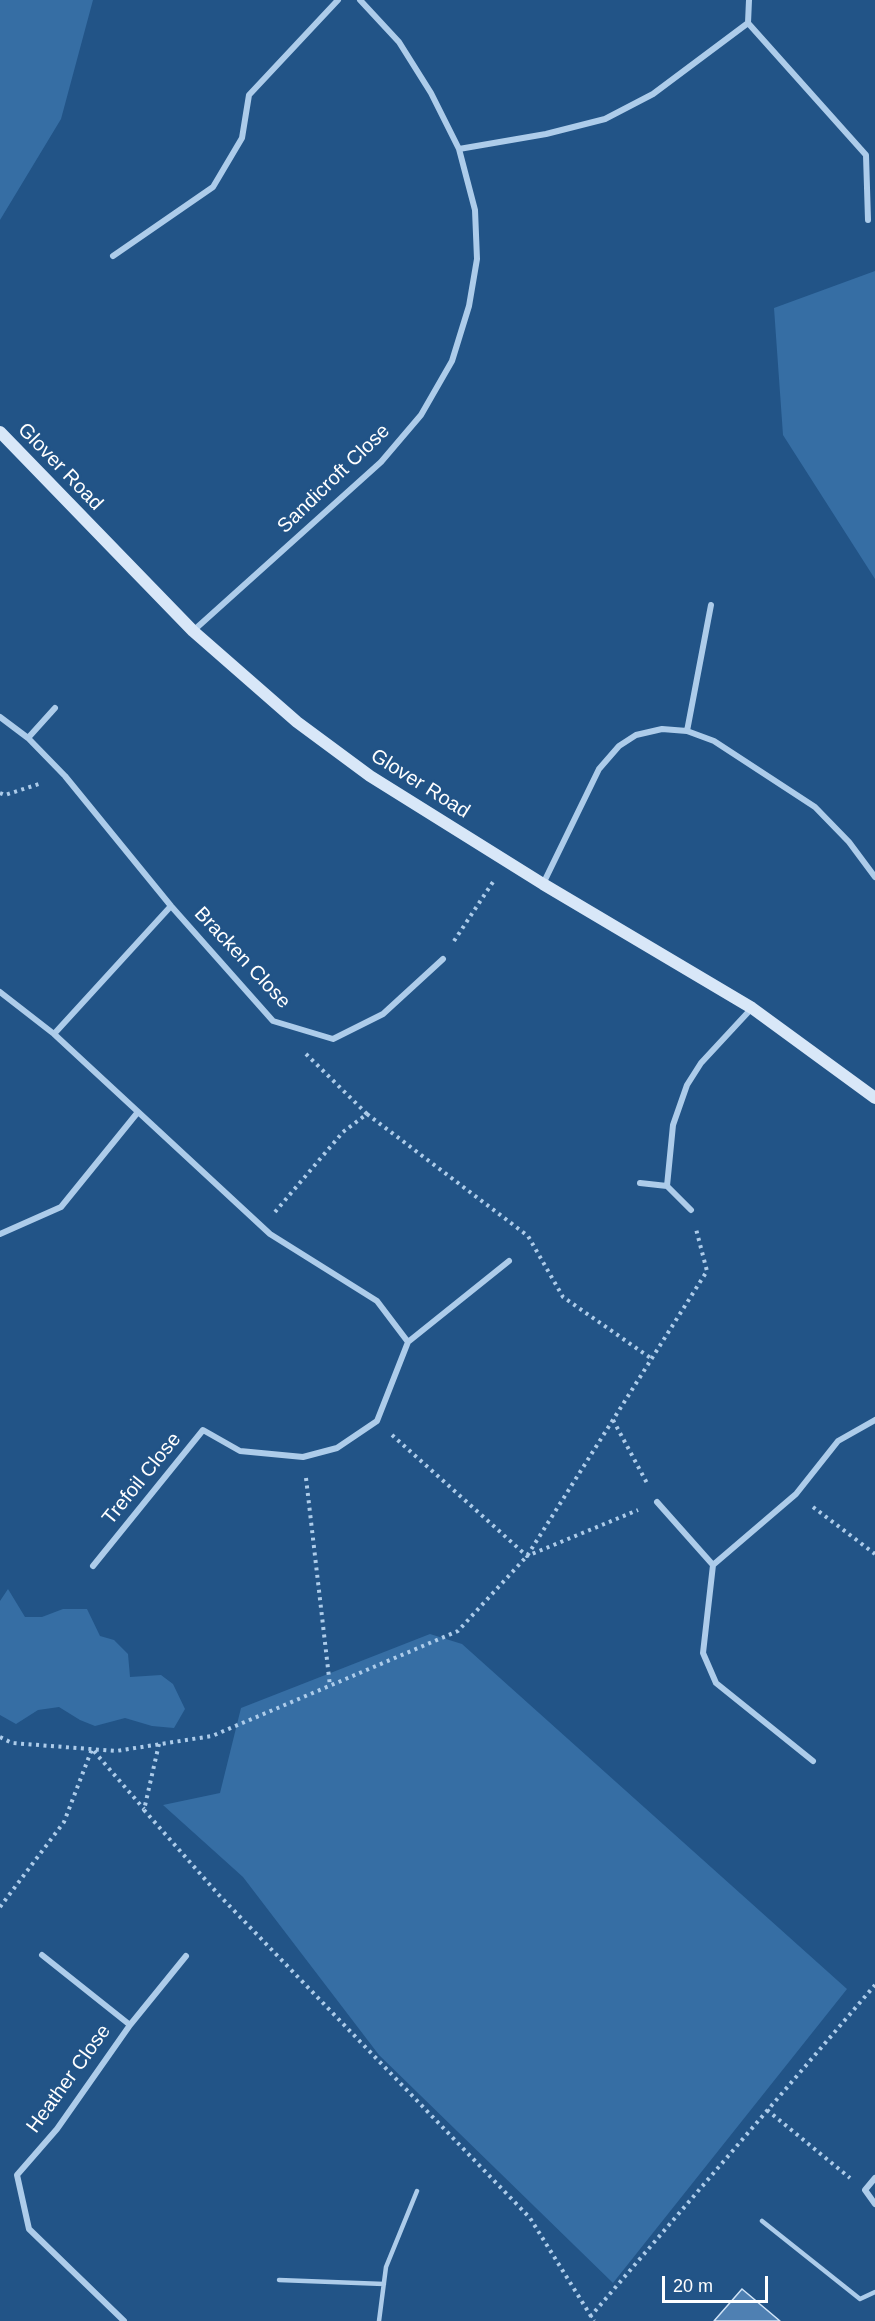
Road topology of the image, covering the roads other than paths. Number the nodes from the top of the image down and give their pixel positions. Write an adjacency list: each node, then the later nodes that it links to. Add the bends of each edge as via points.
1 (338, 0): 7 (street, via 249,95 242,138 213,187)
2 (360, 0): 5 (street, Sandicroft Close, via 399,42)
3 (749, 0): 4 (street)
4 (748, 23): 5 (street, via 653,94 604,119); 6 (street, via 866,155)
5 (459, 149): 10 (street, Sandicroft Close, via 475,210 477,259 469,306 452,362 421,415 381,462)
6 (868, 220)
7 (113, 256)
8 (0, 432): 10 (street, Glover Road)
9 (711, 605): 13 (street)
10 (193, 631): 16 (street, Glover Road, via 297,723 370,777)
11 (55, 708): 14 (street)
12 (0, 717): 14 (street, Bracken Close)
13 (687, 731): 15 (street, via 714,741 815,807 849,842); 16 (street, via 662,729 636,735 619,746 599,769)
14 (28, 738): 17 (street, Bracken Close, via 65,776)
15 (875, 877)
16 (543, 884): 20 (street, Glover Road)
17 (171, 906): 18 (street, Bracken Close, via 273,1021 333,1039 384,1014); 21 (street, Bracken Close)
18 (443, 958)
19 (0, 992): 21 (street)
20 (752, 1008): 22 (street, Glover Road); 25 (street, via 701,1063 687,1085 673,1125)
21 (54, 1034): 23 (street)
22 (875, 1098)
23 (138, 1112): 27 (street, via 61,1207); 29 (street, via 263,1227 377,1301)
24 (640, 1183): 25 (street)
25 (667, 1186): 26 (street)
26 (691, 1210)
27 (0, 1233)
28 (508, 1261): 29 (street)
29 (408, 1342): 33 (street, Trefoil Close, via 377,1421 336,1448 303,1457 240,1451 203,1430)
30 (875, 1420): 32 (street, via 838,1441 796,1494)
31 (657, 1502): 32 (street)
32 (713, 1565): 34 (street, via 703,1653 716,1683)
33 (93, 1566)
34 (813, 1761)
35 (42, 1955): 37 (street, Heather Close)
36 (186, 1956): 37 (street, Heather Close)
37 (130, 2025): 45 (street, Heather Close, via 57,2129 16,2175 29,2229)
38 (875, 2178): 40 (street, via 865,2190)
39 (417, 2191): 43 (lane, via 386,2267)
40 (875, 2204)
41 (762, 2221): 44 (lane, via 860,2299)
42 (279, 2280): 43 (lane)
43 (384, 2284): 46 (lane)
44 (875, 2292)
45 (124, 2321)
46 (379, 2321)

